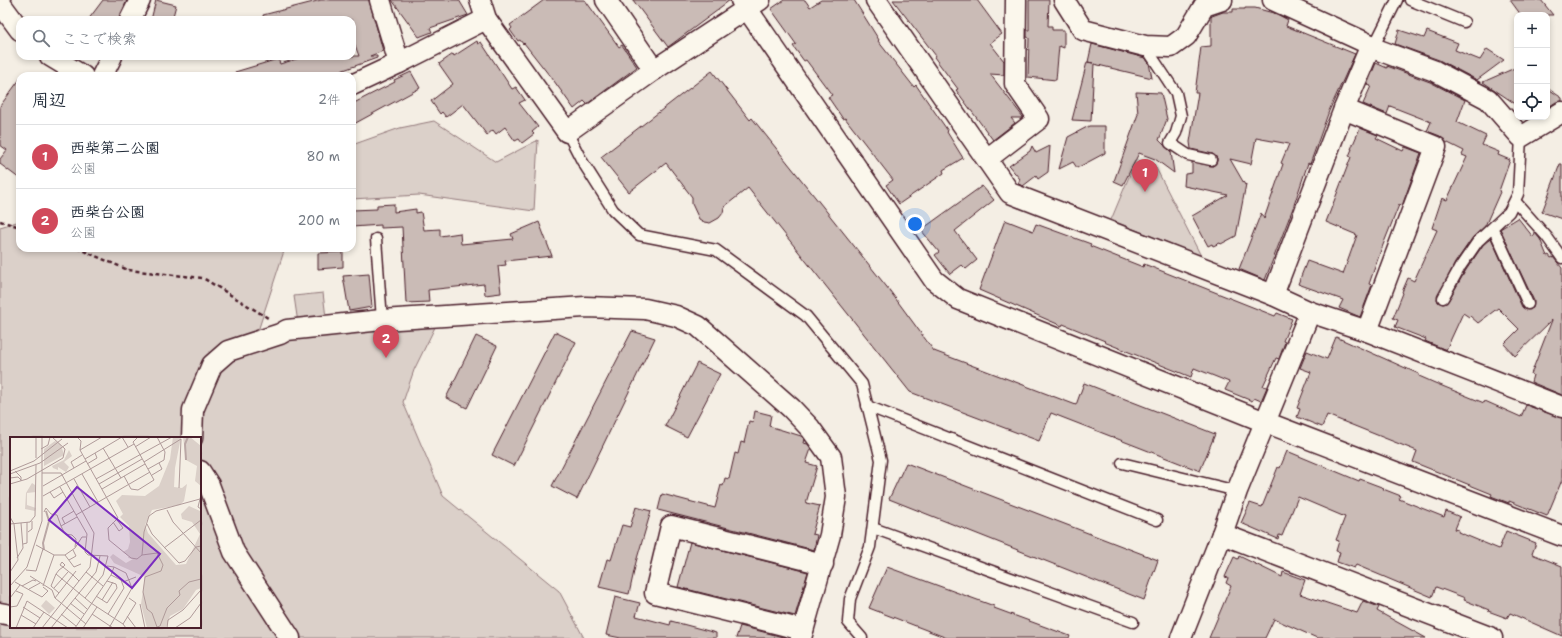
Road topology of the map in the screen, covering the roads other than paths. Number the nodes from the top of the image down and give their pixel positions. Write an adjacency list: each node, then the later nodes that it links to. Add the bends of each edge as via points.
1 (140, 0): 14 (street)
2 (380, 0): 22 (street)
3 (480, 0): 15 (street)
4 (606, 0): 23 (street)
5 (876, 0): 31 (street)
6 (1016, 0): 31 (street, via 1015,84 1039,119)
7 (1064, 0): 18 (street, via 1083,30)
8 (1222, 0): 18 (street, via 1204,6 1186,36 1172,47)
9 (1273, 0): 19 (street)
10 (1397, 0): 19 (lane)
11 (1410, 0): 16 (lane)
12 (0, 3): 17 (street)
13 (749, 3): 23 (street); 45 (street, via 934,280 958,299)
14 (132, 16)
15 (486, 19): 22 (street); 29 (street)
16 (1464, 22)
17 (16, 25)
18 (1145, 46): 32 (lane, via 1176,92 1181,116 1170,142 1188,155)
19 (1372, 47): 27 (street); 30 (street, via 1435,71 1488,99)
20 (57, 60): 24 (street)
21 (110, 60): 25 (street)
22 (399, 63): 26 (street)
23 (654, 70): 29 (street)
24 (76, 72)
25 (104, 72)
26 (356, 83)
27 (1344, 109): 37 (street); 42 (street, via 1436,147)
28 (1562, 112): 30 (street)
29 (567, 132): 43 (lane, via 613,210 639,235 716,250 794,307 806,316 862,384)
30 (1521, 137): 33 (lane, via 1518,194)
31 (987, 159): 37 (street, via 1010,193)
32 (1211, 160)
33 (1515, 201): 34 (lane, via 1509,212); 36 (lane)
34 (1492, 229): 38 (lane, via 1478,241); 39 (lane)
35 (376, 239): 41 (lane)
36 (1562, 258)
37 (1273, 295): 40 (street)
38 (1442, 298)
39 (1528, 304)
40 (1310, 312): 42 (street); 45 (street)
41 (382, 320): 46 (street, via 287,330 228,351 212,365 193,410); 54 (street, via 585,307 646,309 676,316 698,326 791,408 810,428 831,457 836,497)
42 (1367, 331): 44 (street)
43 (867, 406): 50 (lane); 51 (lane, via 881,460)
44 (1562, 407)
45 (1265, 422): 49 (street); 53 (street)
46 (192, 437)
47 (1122, 463): 49 (lane)
48 (201, 473): 59 (street, via 234,552)
49 (1237, 491): 52 (street)
50 (1157, 520)
51 (873, 528): 57 (lane); 60 (lane, via 870,547 850,599 848,622)
52 (1222, 534): 61 (street); 62 (street)
53 (1562, 536)
54 (823, 564): 58 (street); 58 (street, via 671,526 653,601)
55 (0, 613): 56 (street)
56 (10, 615)
57 (1133, 622)
58 (802, 634)
59 (290, 638)
60 (862, 638)
61 (1181, 638)
62 (1492, 638)

